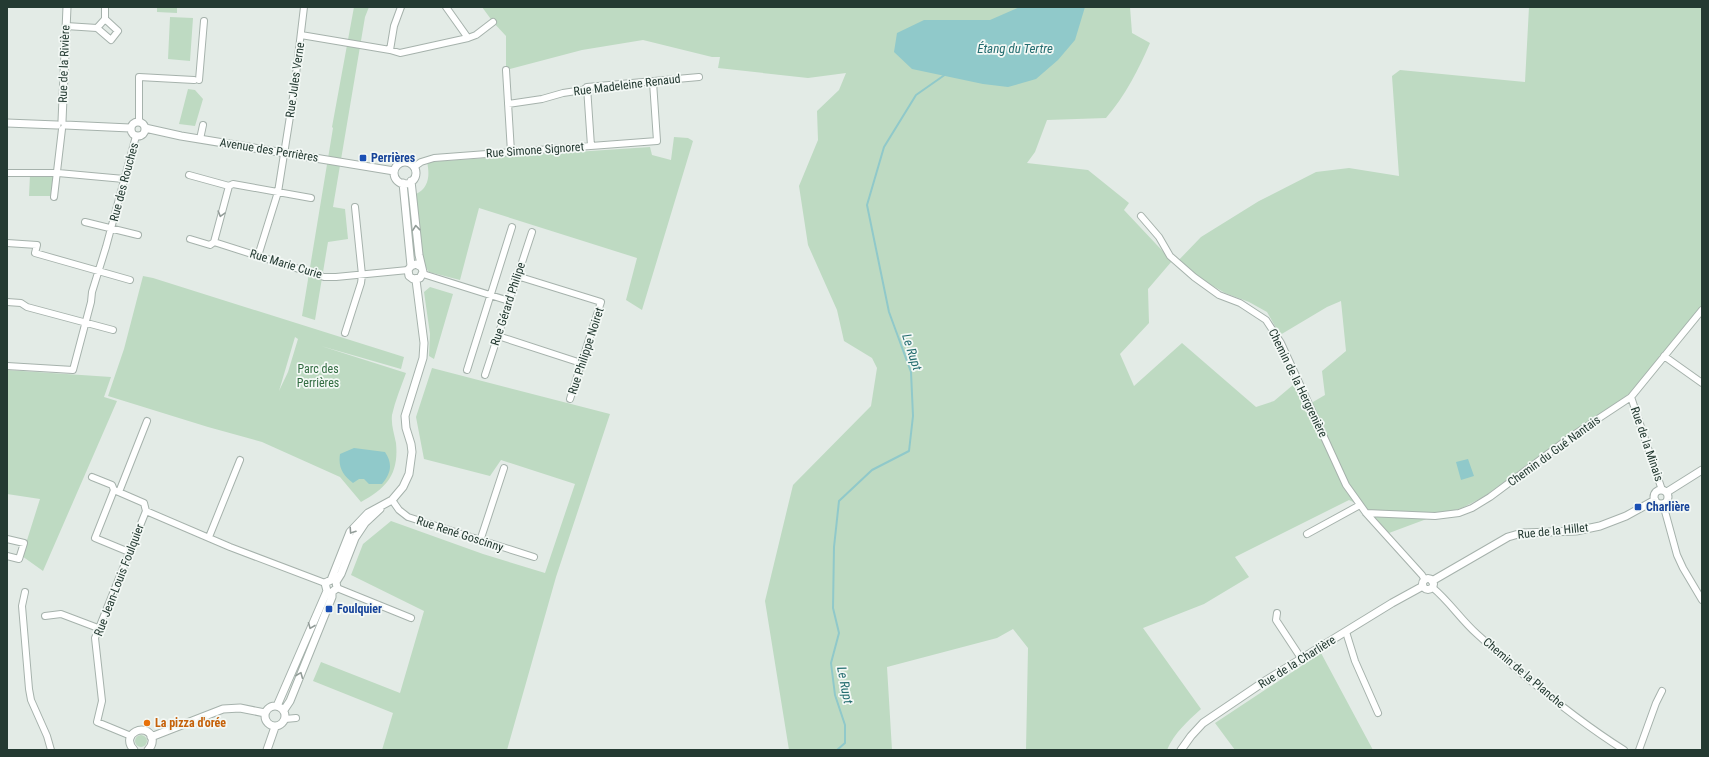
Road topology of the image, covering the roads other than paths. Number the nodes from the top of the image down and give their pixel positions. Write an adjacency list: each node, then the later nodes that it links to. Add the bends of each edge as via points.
1 (67, 7): 9 (street, Rue de la Rivière)
2 (105, 7): 6 (street)
3 (304, 7): 11 (street, Rue Jules Verne)
4 (401, 7): 13 (street, via 394,26)
5 (446, 7): 12 (street)
6 (105, 19): 10 (street); 10 (street, via 118,31 111,40)
7 (204, 21): 19 (street, via 196,80 140,77)
8 (493, 22): 12 (street)
9 (66, 26): 10 (street); 21 (street, Rue de la Rivière)
10 (97, 28)
11 (301, 35): 13 (street); 29 (street, Rue Jules Verne)
12 (468, 38): 13 (street, via 400,53)
13 (390, 50)
14 (506, 70): 18 (street)
15 (700, 77): 16 (street, Rue Madeleine Renaud)
16 (653, 82): 17 (street, Rue Madeleine Renaud); 27 (street, Rue Simone Signoret, via 657,141)
17 (587, 87): 18 (street, Rue Madeleine Renaud, via 542,99); 27 (street)
18 (508, 104): 28 (street)
19 (139, 122): 23 (street, via 133,123); 24 (street)
20 (7, 123): 21 (street)
21 (62, 125): 23 (street); 33 (street, Rue de la Rivière)
22 (203, 125): 26 (street)
23 (130, 128): 25 (street)
24 (145, 128): 25 (street, via 141,135); 26 (street, Avenue des Perrières)
25 (136, 136): 35 (street, Rue des Rouches)
26 (200, 139): 29 (street, Avenue des Perrières)
27 (591, 146): 28 (street, Rue Simone Signoret)
28 (510, 152): 30 (street, Rue Simone Signoret, via 434,158)
29 (285, 153): 31 (street, Avenue des Perrières); 39 (street, Rue Jules Verne)
30 (414, 168): 31 (street, via 412,164 405,162 398,164); 36 (street, via 415,175)
31 (394, 171): 37 (street, via 396,179)
32 (7, 173): 33 (street)
33 (58, 173): 35 (street); 40 (street, Rue de la Rivière)
34 (189, 175): 38 (street)
35 (124, 179): 46 (street, Rue des Rouches)
36 (411, 181): 37 (street); 53 (street, one-way to 36)
37 (403, 183): 54 (street)
38 (229, 186): 39 (street, via 233,184); 50 (street, one-way to 50)
39 (278, 192): 41 (street); 52 (street, Rue Jules Verne)
40 (54, 197)
41 (311, 198)
42 (355, 207): 57 (street)
43 (1141, 216): 87 (street, Chemin de la Hergrenière, via 1159,237 1170,256 1194,277 1219,295 1240,303 1266,320 1280,343 1346,485)
44 (85, 222): 46 (street, Rue des Rouches)
45 (512, 226): 61 (street)
46 (111, 228): 48 (street, Rue des Rouches); 55 (street, Rue des Rouches)
47 (532, 232): 58 (street, Rue Gérard Philipe)
48 (138, 236)
49 (190, 239): 50 (street, Rue Marie Curie, via 210,245)
50 (214, 242): 52 (street, Rue Marie Curie)
51 (7, 243): 55 (street, via 37,244 35,253)
52 (258, 256): 57 (street, Rue Marie Curie, via 324,277)
53 (421, 267): 54 (street, via 416,264); 56 (street)
54 (410, 268): 57 (street, Rue Marie Curie); 60 (street, via 409,276)
55 (98, 272): 59 (street); 65 (street, Rue des Rouches)
56 (423, 274): 60 (street); 61 (street)
57 (362, 275): 67 (street)
58 (518, 276): 62 (street, Rue Gérard Philipe); 70 (street, Rue Philippe Noiret, via 601,302)
59 (130, 280)
60 (416, 280): 84 (street, via 424,343 423,358 405,416 411,444 412,467 406,482)
61 (491, 296): 62 (street); 72 (street)
62 (509, 301): 68 (street, Rue Gérard Philipe)
63 (7, 302): 65 (street, via 21,303)
64 (1702, 310): 69 (street, Chemin du Gué Nantais)
65 (86, 323): 66 (street); 71 (street, Rue des Rouches, via 73,370)
66 (113, 330)
67 (345, 333)
68 (498, 336): 70 (street); 73 (street, Rue Gérard Philipe)
69 (1664, 356): 74 (street); 75 (street, Chemin du Gué Nantais)
70 (581, 362): 76 (street, Rue Philippe Noiret)
71 (7, 366)
72 (467, 370)
73 (485, 375)
74 (1702, 383)
75 (1631, 397): 83 (street, Rue de la Minais); 89 (street, Chemin du Gué Nantais, via 1472,508 1436,516)
76 (570, 399)
77 (147, 421): 82 (street)
78 (240, 460): 91 (street)
79 (504, 468): 93 (street)
80 (1702, 470): 83 (street, Rue de la Hillet)
81 (92, 477): 82 (street, via 112,485)
82 (116, 491): 88 (street, via 144,503); 94 (street, via 95,538)
83 (1664, 491): 85 (street, Rue de la Hillet, via 1656,493); 86 (street, via 1668,498)
84 (392, 500): 93 (street, Rue René Goscinny, via 408,517); 98 (street, via 368,513 350,532)
85 (1655, 500): 86 (street); 97 (street, Rue de la Hillet, via 1626,516 1600,526 1522,533 1508,537)
86 (1663, 504): 100 (street, via 1677,555)
87 (1360, 505): 89 (street, Chemin de la Hergrenière); 90 (street)
88 (146, 511): 91 (street, Rue Jean-Louis Foulquier); 94 (street, Rue Jean-Louis Foulquier)
89 (1366, 513): 97 (street, Chemin de la Hergrenière)
90 (1307, 534)
91 (209, 538): 98 (street, Rue Jean-Louis Foulquier)
92 (7, 539): 95 (street, via 24,543 19,559)
93 (480, 541): 96 (street, Rue René Goscinny)
94 (129, 552): 104 (street, Rue Jean-Louis Foulquier)
95 (7, 556)
96 (534, 557)
97 (1428, 584): 105 (street, Rue de la Charlière); 122 (street, Chemin de la Planche, via 1510,665)
98 (331, 586): 103 (street, Rue Jean-Louis Foulquier); 108 (street, one-way to 108); 109 (street, one-way to 98, via 290,701 332,597)
99 (25, 592): 117 (street, via 22,606 29,689)
100 (1702, 600)
101 (1277, 613): 106 (street, via 1276,620)
102 (45, 616): 104 (street, via 61,614)
103 (411, 618)
104 (98, 628): 115 (street, Rue Jean-Louis Foulquier, via 95,638 102,701 97,722)
105 (1346, 632): 106 (street, Rue de la Charlière); 111 (street, via 1355,661)
106 (1301, 658): 121 (street, Rue de la Charlière, via 1204,723)
107 (1662, 691): 123 (street)
108 (277, 706): 109 (street); 110 (street, via 272,706)
109 (284, 710): 113 (street)
110 (265, 713): 114 (street, via 266,722); 116 (street, via 240,708 223,709)
111 (1378, 713)
112 (296, 718): 113 (street)
113 (285, 719): 114 (street)
114 (275, 727): 120 (street)
115 (131, 736): 116 (street, via 136,731 143,730); 118 (street, via 130,744)
116 (151, 737): 119 (street, via 152,744)
117 (51, 750)
118 (134, 750)
119 (148, 750)
120 (267, 750)
121 (1181, 750)
122 (1624, 750)
123 (1640, 750)

